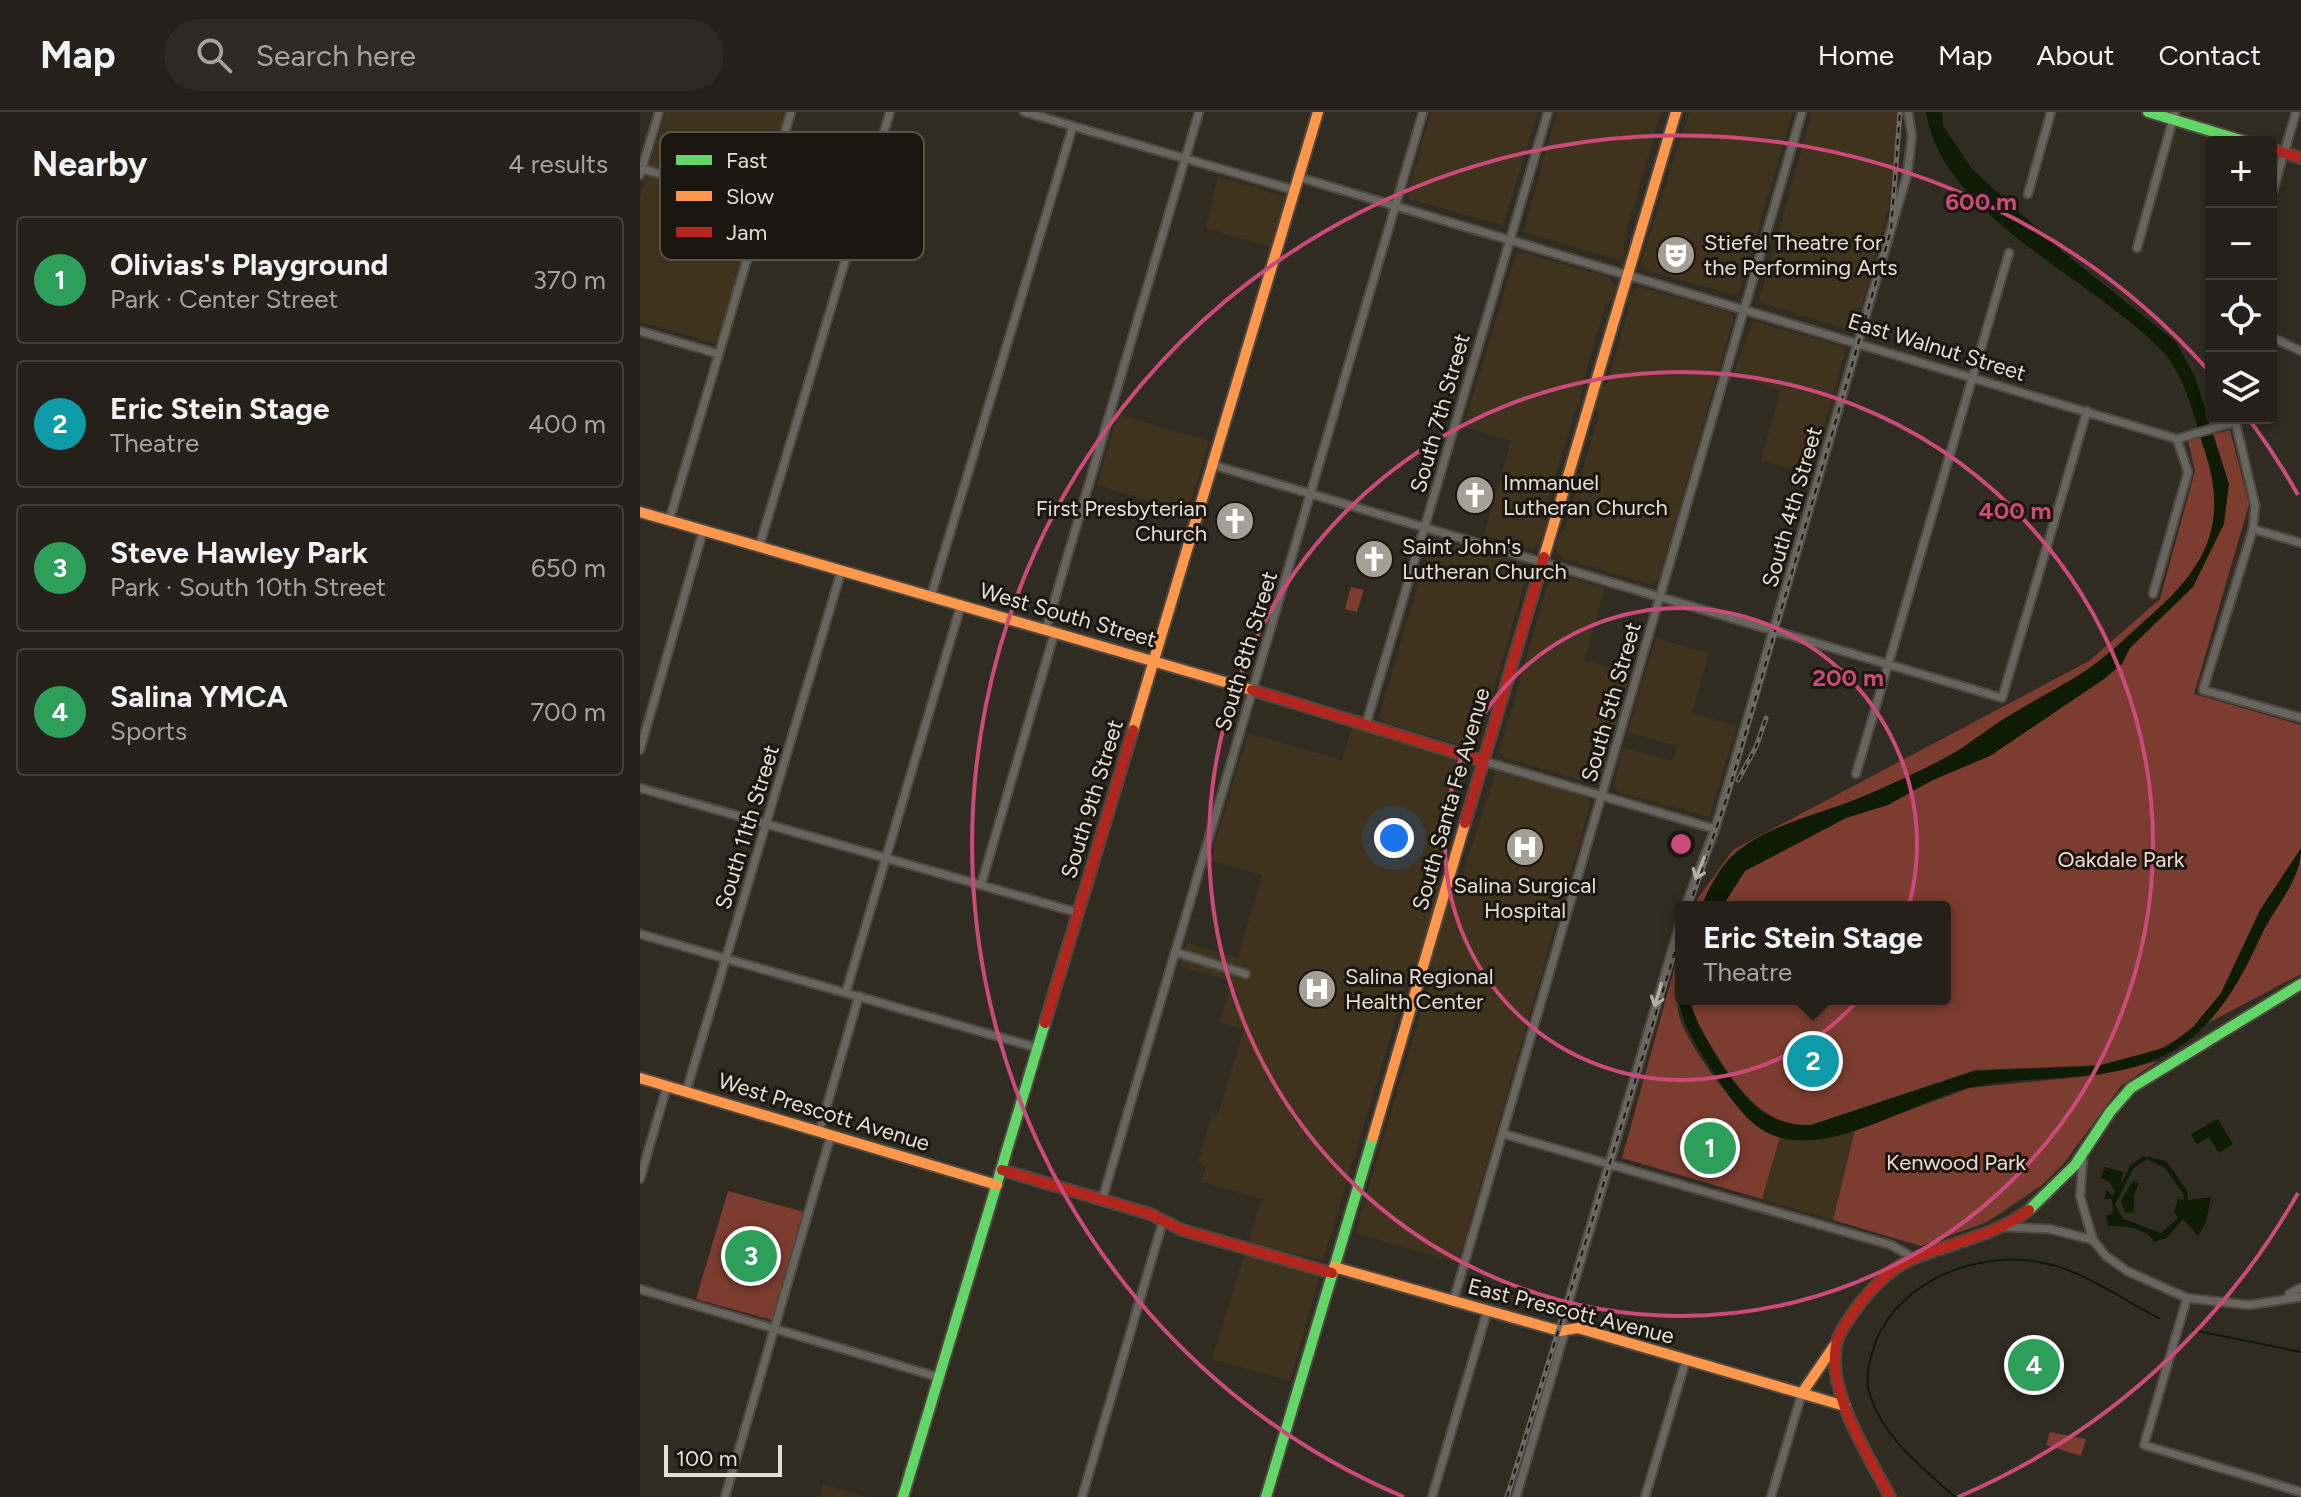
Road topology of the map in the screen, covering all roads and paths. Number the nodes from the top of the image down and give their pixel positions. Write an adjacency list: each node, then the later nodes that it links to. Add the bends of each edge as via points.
1 (659, 112): 24 (street)
2 (791, 112): 17 (street)
3 (890, 112): 18 (street)
4 (1024, 112): 16 (street)
5 (1199, 112): 23 (street)
6 (1318, 112): 26 (street, South 9th Street)
7 (1423, 112): 29 (street, South 8th Street)
8 (1548, 112): 30 (street, South 7th Street)
9 (1676, 112): 35 (street, South Santa Fe Avenue)
10 (1802, 112): 36 (street, South 5th Street)
11 (1908, 112): 39 (street, South 4th Street, via 1912,136 1907,175)
12 (2051, 112): 28 (street)
13 (2148, 112): 15 (street)
14 (2296, 112): 21 (street)
15 (2174, 116): 19 (street); 31 (street)
16 (1073, 126): 23 (street); 59 (street)
17 (785, 132)
18 (884, 132)
19 (2230, 136)
20 (2277, 151): 21 (street)
21 (2283, 153): 22 (street); 25 (street)
22 (2301, 158)
23 (1185, 159): 27 (street); 62 (street)
24 (641, 170)
25 (2277, 176)
26 (1298, 177): 27 (street, South 9th Street); 29 (street, East Walnut Street)
27 (1294, 190): 47 (street, South 9th Street)
28 (2028, 194)
29 (1396, 206): 30 (street, East Walnut Street); 48 (street, South 8th Street)
30 (1510, 239): 35 (street, East Walnut Street); 51 (street, South 7th Street)
31 (2137, 248)
32 (2009, 253): 42 (street)
33 (747, 260): 41 (street)
34 (845, 260): 55 (street)
35 (1628, 273): 36 (street, East Walnut Street); 56 (street, South Santa Fe Avenue)
36 (1745, 308): 39 (street, East Walnut Street); 60 (street, South 5th Street)
37 (640, 331): 41 (street)
38 (2277, 340): 40 (street)
39 (1860, 342): 42 (street, East Walnut Street); 63 (street, South 4th Street)
40 (2301, 351)
41 (719, 354): 50 (street)
42 (1973, 377): 43 (street, East Walnut Street); 65 (street)
43 (2087, 411): 46 (street, East Walnut Street); 65 (street, via 2002,698)
44 (2228, 424): 46 (street)
45 (2236, 424): 52 (street, via 2255,505)
46 (2177, 439): 58 (street, via 2188,472)
47 (1213, 465): 48 (street); 64 (street, South 9th Street)
48 (1312, 493): 51 (street); 66 (street, South 8th Street)
49 (640, 512): 50 (street, West South Street)
50 (669, 521): 53 (street, West South Street)
51 (1425, 527): 56 (street); 68 (street, South 7th Street)
52 (2253, 529): 54 (street); 67 (street, via 2203,690)
53 (703, 531): 55 (street, West South Street); 69 (street)
54 (2301, 543)
55 (759, 547): 57 (street, West South Street)
56 (1542, 563): 60 (street); 70 (street, South Santa Fe Avenue)
57 (841, 572): 59 (street, West South Street); 74 (street, South 11th Street)
58 (2153, 594)
59 (931, 596): 61 (street, West South Street)
60 (1660, 598): 63 (street); 73 (street, South 5th Street)
61 (961, 605): 62 (street, West South Street); 76 (street)
62 (1050, 630): 64 (street, West South Street); 77 (street)
63 (1774, 631): 65 (street); 75 (street, South 4th Street)
64 (1155, 661): 66 (street, West South Street); 79 (street, South 9th Street)
65 (1889, 665): 71 (street)
66 (1252, 690): 68 (street, West South Street); 82 (street, South 8th Street)
67 (2301, 718)
68 (1366, 724): 70 (street, West South Street)
69 (640, 750)
70 (1483, 761): 73 (street); 104 (street, South Santa Fe Avenue)
71 (1856, 774)
72 (640, 788): 74 (street)
73 (1602, 797): 75 (street); 93 (street, South 5th Street)
74 (767, 824): 76 (street); 83 (street, South 11th Street)
75 (1715, 829): 78 (street, South 4th Street, one-way to 78)
76 (887, 858): 77 (street); 86 (street)
77 (981, 885): 79 (street)
78 (1687, 901)
79 (1079, 913): 88 (street, South 9th Street)
80 (640, 934): 83 (street)
81 (1675, 941): 95 (street, one-way to 95)
82 (1175, 952): 84 (street); 99 (street, South 8th Street)
83 (726, 958): 86 (street); 91 (street, South 11th Street)
84 (1246, 974)
85 (2301, 984): 94 (street, via 2267,1010 2129,1089)
86 (846, 992): 87 (street)
87 (859, 996): 88 (street); 92 (street)
88 (1038, 1048): 96 (street, South 9th Street)
89 (640, 1078): 90 (street, West Prescott Avenue)
90 (667, 1086): 91 (street, West Prescott Avenue); 97 (street)
91 (686, 1092): 92 (street, West Prescott Avenue)
92 (825, 1133): 98 (street, West Prescott Avenue); 112 (street)
93 (1504, 1134): 95 (street); 110 (street, South 5th Street)
94 (2083, 1156): 101 (street, via 2037,1203); 102 (street, via 2080,1196)
95 (1612, 1166): 103 (street, via 1891,1245); 113 (street)
96 (1002, 1170): 98 (street, South 9th Street); 99 (street)
97 (640, 1179)
98 (997, 1185): 116 (street, South 9th Street)
99 (1102, 1200): 100 (street)
100 (1163, 1221): 104 (street); 122 (street)
101 (2003, 1227): 102 (street, via 2050,1229); 103 (street)
102 (2093, 1240): 109 (street, via 2127,1271)
103 (1912, 1257): 114 (street, via 1877,1280)
104 (1333, 1270): 110 (street, East Prescott Avenue); 123 (street, South Santa Fe Avenue)
105 (2301, 1288): 107 (street)
106 (640, 1289): 112 (street)
107 (2283, 1297): 108 (street); 109 (street, via 2249,1305)
108 (2301, 1297)
109 (2187, 1298): 119 (street, via 2144,1445)
110 (1453, 1302): 111 (street, East Prescott Avenue)
111 (1487, 1312): 113 (street, East Prescott Avenue); 124 (street)
112 (775, 1329): 116 (street); 120 (street)
113 (1563, 1331): 115 (street, East Prescott Avenue, via 1578,1328); 125 (street)
114 (1838, 1340): 117 (street); 118 (street)
115 (1686, 1360): 117 (street, East Prescott Avenue); 126 (street)
116 (938, 1377): 121 (street, South 9th Street)
117 (1802, 1393): 118 (street, East Prescott Avenue); 127 (street)
118 (1845, 1406): 128 (street)
119 (2301, 1492)
120 (725, 1497)
121 (903, 1497)
122 (1082, 1497)
123 (1266, 1497)
124 (1432, 1497)
125 (1516, 1497)
126 (1645, 1497)
127 (1771, 1497)
128 (1890, 1497)

